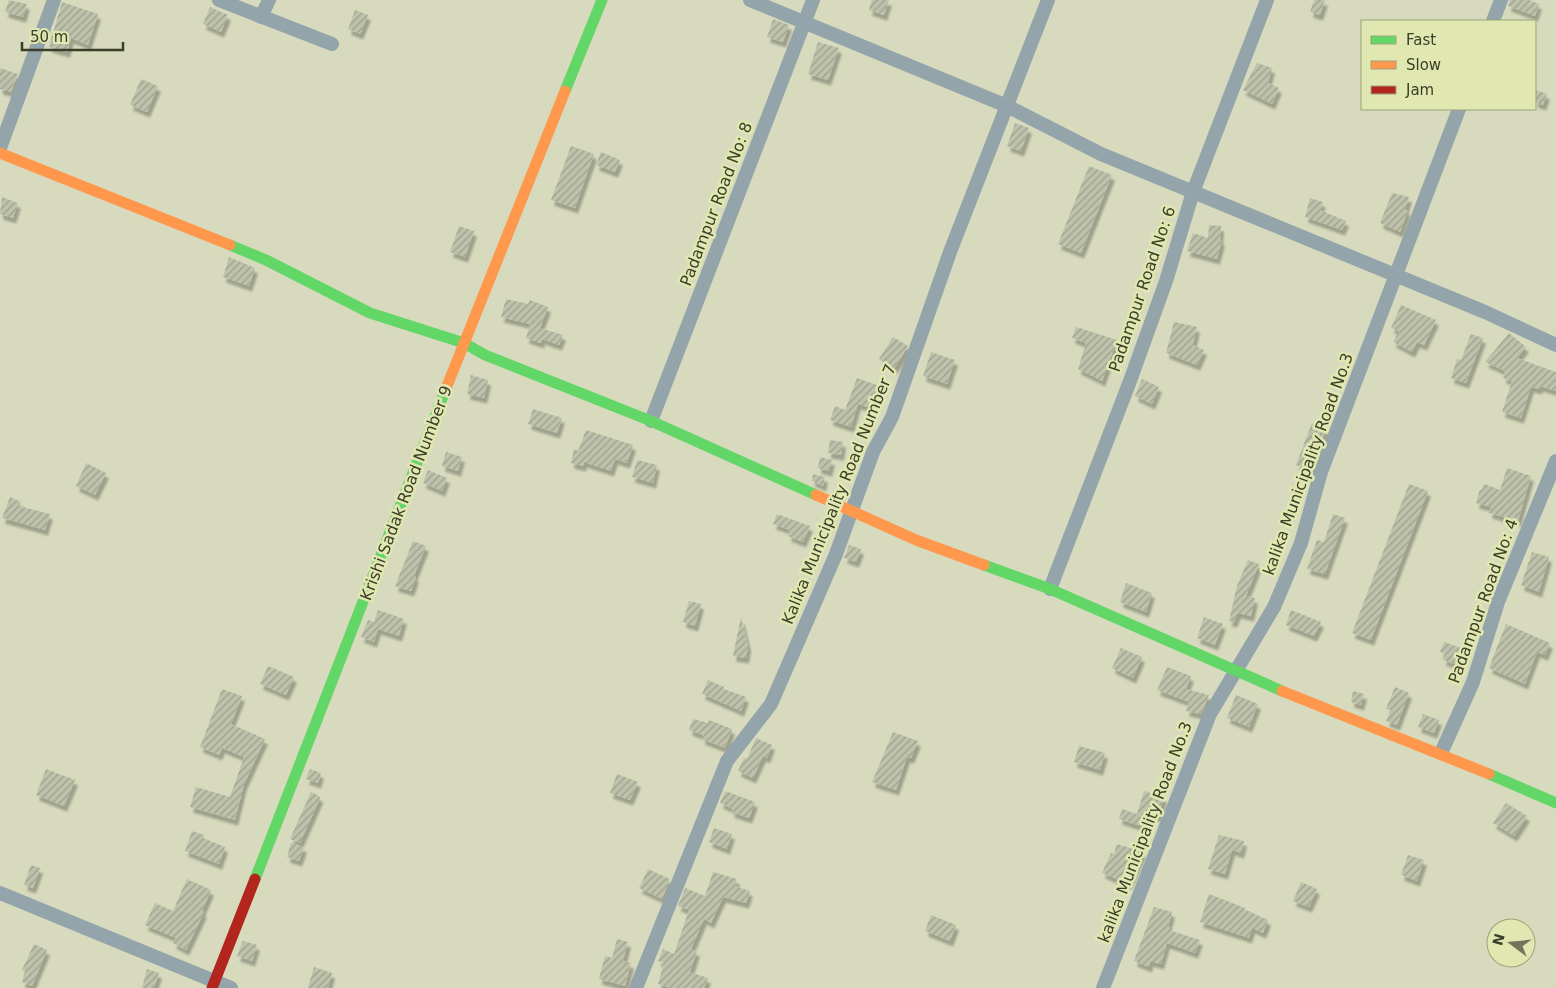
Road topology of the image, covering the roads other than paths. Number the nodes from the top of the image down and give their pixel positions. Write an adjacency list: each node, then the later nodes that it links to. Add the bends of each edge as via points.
1 (54, 0): 16 (street)
2 (219, 0): 10 (street)
3 (268, 0): 10 (street)
4 (602, 0): 20 (street, Krishi Sadak Road Number 9)
5 (750, 0): 12 (street)
6 (813, 0): 12 (street, Padampur Road No: 8)
7 (1048, 0): 14 (street, Kalika Municipality Road Number 7)
8 (1267, 0): 18 (street, Padampur Road No: 6)
9 (1501, 0): 11 (street)
10 (261, 17): 13 (street)
11 (1493, 20)
12 (805, 22): 14 (street); 22 (street, Padampur Road No: 8)
13 (332, 44)
14 (1007, 106): 18 (street, via 1101,154); 24 (street, Kalika Municipality Road Number 7, via 950,252 892,418 873,452)
15 (1460, 110): 19 (street, kalika Municipality Road No.3)
16 (0, 148)
17 (0, 153): 20 (street, via 266,260 370,313)
18 (1193, 192): 19 (street); 25 (street, Padampur Road No: 6, via 1166,282)
19 (1395, 276): 21 (street); 26 (street, kalika Municipality Road No.3, via 1321,472 1301,543 1274,607)
20 (464, 343): 22 (street, via 484,355); 30 (street, Krishi Sadak Road Number 9)
21 (1556, 345)
22 (651, 421): 24 (street)
23 (1556, 461): 27 (street, Padampur Road No: 4, via 1498,602 1473,682)
24 (852, 513): 25 (street); 32 (street, Kalika Municipality Road Number 7, via 771,704 728,761)
25 (1050, 589): 26 (street)
26 (1236, 672): 27 (street, via 1352,721); 33 (street, kalika Municipality Road No.3, via 1210,714)
27 (1441, 753): 28 (street)
28 (1556, 803)
29 (0, 893): 30 (street)
30 (214, 985): 31 (street)
31 (231, 988)
32 (636, 988)
33 (1103, 988)

